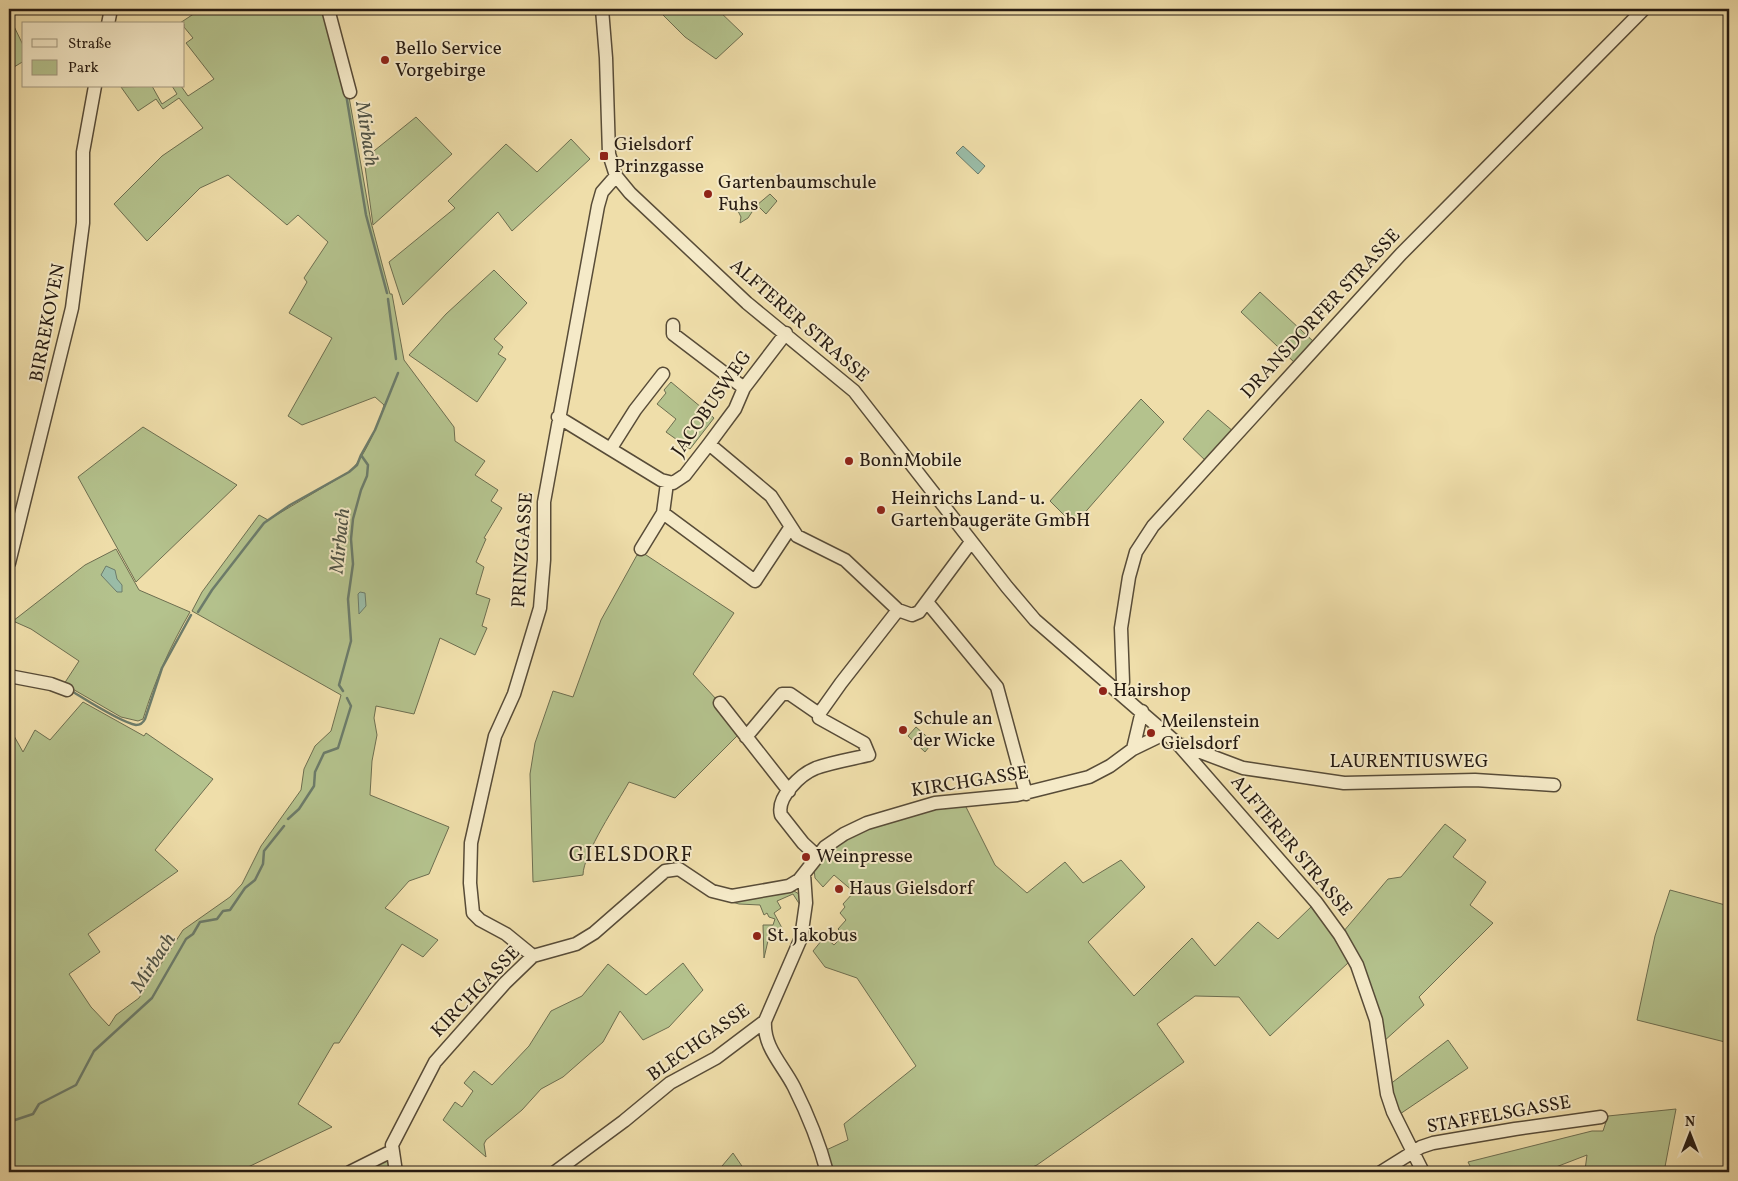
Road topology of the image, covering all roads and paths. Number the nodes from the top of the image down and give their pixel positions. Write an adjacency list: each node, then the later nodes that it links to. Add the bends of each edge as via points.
1 (111, 9): 5 (street)
2 (328, 9): 7 (street)
3 (602, 9): 8 (street, via 609,154)
4 (1644, 9): 26 (street, DRANSDORFER STRASSE, via 1401,254 1154,526 1136,552 1129,577 1121,628 1123,682)
5 (108, 22)
6 (95, 88): 21 (street, BIRREKOVEN, via 83,152 84,223 72,308)
7 (350, 92)
8 (616, 176): 10 (street, ALFTERER STRASSE, via 711,270); 13 (street, PRINZGASSE, via 602,192 598,206)
9 (672, 325): 12 (street, via 673,334)
10 (786, 333): 12 (street, JACOBUSWEG); 19 (street, ALFTERER STRASSE, via 854,391)
11 (663, 374): 15 (street)
12 (744, 388): 14 (street, JACOBUSWEG, via 735,409)
13 (558, 417): 15 (street); 39 (street, PRINZGASSE, via 544,502 540,608 514,694 495,736 472,831 470,858 473,913)
14 (709, 444): 16 (street, JACOBUSWEG, via 682,478); 18 (street, via 771,496)
15 (611, 448): 16 (street)
16 (667, 483): 17 (street)
17 (663, 513): 18 (street, via 755,581); 20 (street)
18 (790, 528): 23 (street, via 805,541 845,560)
19 (971, 542): 22 (street); 26 (street, ALFTERER STRASSE, via 1036,620)
20 (642, 549)
21 (9, 562)
22 (928, 602): 23 (street, via 912,615); 36 (street, via 997,686)
23 (898, 610): 29 (street)
24 (9, 676): 25 (street)
25 (67, 690)
26 (1120, 692): 28 (street, ALFTERER STRASSE)
27 (720, 703): 31 (street)
28 (1142, 711): 30 (street, ALFTERER STRASSE); 33 (street)
29 (819, 714): 31 (street, via 790,694 782,694); 35 (street, via 820,718 864,744 869,755 814,769)
30 (1166, 732): 32 (street, ALFTERER STRASSE); 33 (street, KIRCHGASSE)
31 (746, 736): 35 (street)
32 (1178, 744): 34 (street, LAURENTIUSWEG, via 1234,766 1344,783 1475,780); 43 (street, ALFTERER STRASSE, via 1316,902 1340,935 1357,965 1376,1020 1386,1094)
33 (1133, 749): 36 (street, KIRCHGASSE, via 1096,775)
34 (1554, 785)
35 (789, 791): 37 (street, via 781,804 781,815)
36 (1026, 794): 37 (street, KIRCHGASSE, via 947,801 898,813 844,834)
37 (817, 856): 38 (street, KIRCHGASSE)
38 (804, 874): 39 (street, KIRCHGASSE, via 789,886 732,896 712,891 679,869 670,869 647,885 590,936 568,947); 40 (street, BLECHGASSE, via 806,903 801,938)
39 (533, 956): 42 (street, KIRCHGASSE, via 504,983 436,1062 405,1118)
40 (765, 1022): 46 (street, BLECHGASSE, via 716,1058 670,1083); 47 (street, via 768,1044 793,1084 813,1127)
41 (1600, 1117): 43 (street, STAFFELSGASSE, via 1456,1138 1421,1147)
42 (392, 1150): 44 (street); 45 (street)
43 (1414, 1152): 48 (street, STAFFELSGASSE); 49 (street, ALFTERER STRASSE)
44 (350, 1172)
45 (396, 1172)
46 (556, 1172)
47 (827, 1172)
48 (1381, 1172)
49 (1423, 1172)

